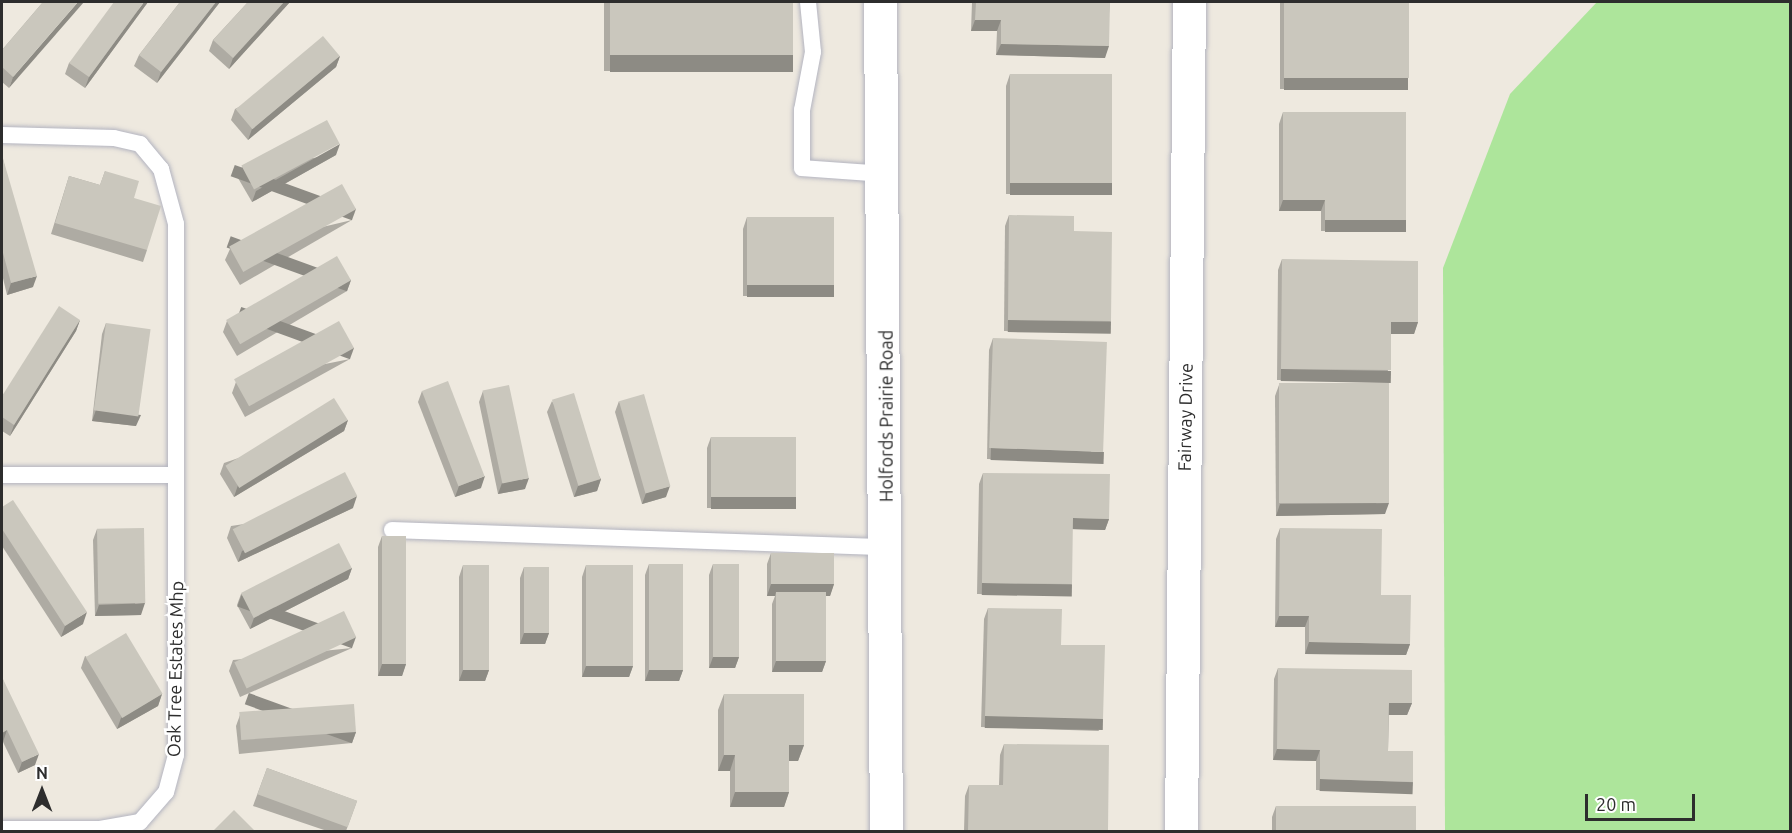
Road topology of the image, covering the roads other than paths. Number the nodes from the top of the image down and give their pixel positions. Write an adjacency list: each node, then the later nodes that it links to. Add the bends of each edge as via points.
1 (808, 2): 5 (lane, via 813,52 802,110 802,168)
2 (880, 2): 5 (street, Holfords Prairie Road)
3 (1189, 2): 12 (street, Fairway Drive)
4 (2, 135): 7 (lane, Oak Tree Estates Mhp, via 114,138 140,144 161,169 176,224)
5 (884, 174): 9 (street, Holfords Prairie Road)
6 (2, 475): 7 (lane)
7 (176, 475): 10 (lane, Oak Tree Estates Mhp, via 176,755 166,792 140,822 99,829)
8 (392, 530): 9 (lane)
9 (886, 547): 11 (street, Holfords Prairie Road)
10 (2, 829)
11 (886, 831)
12 (1180, 831)

